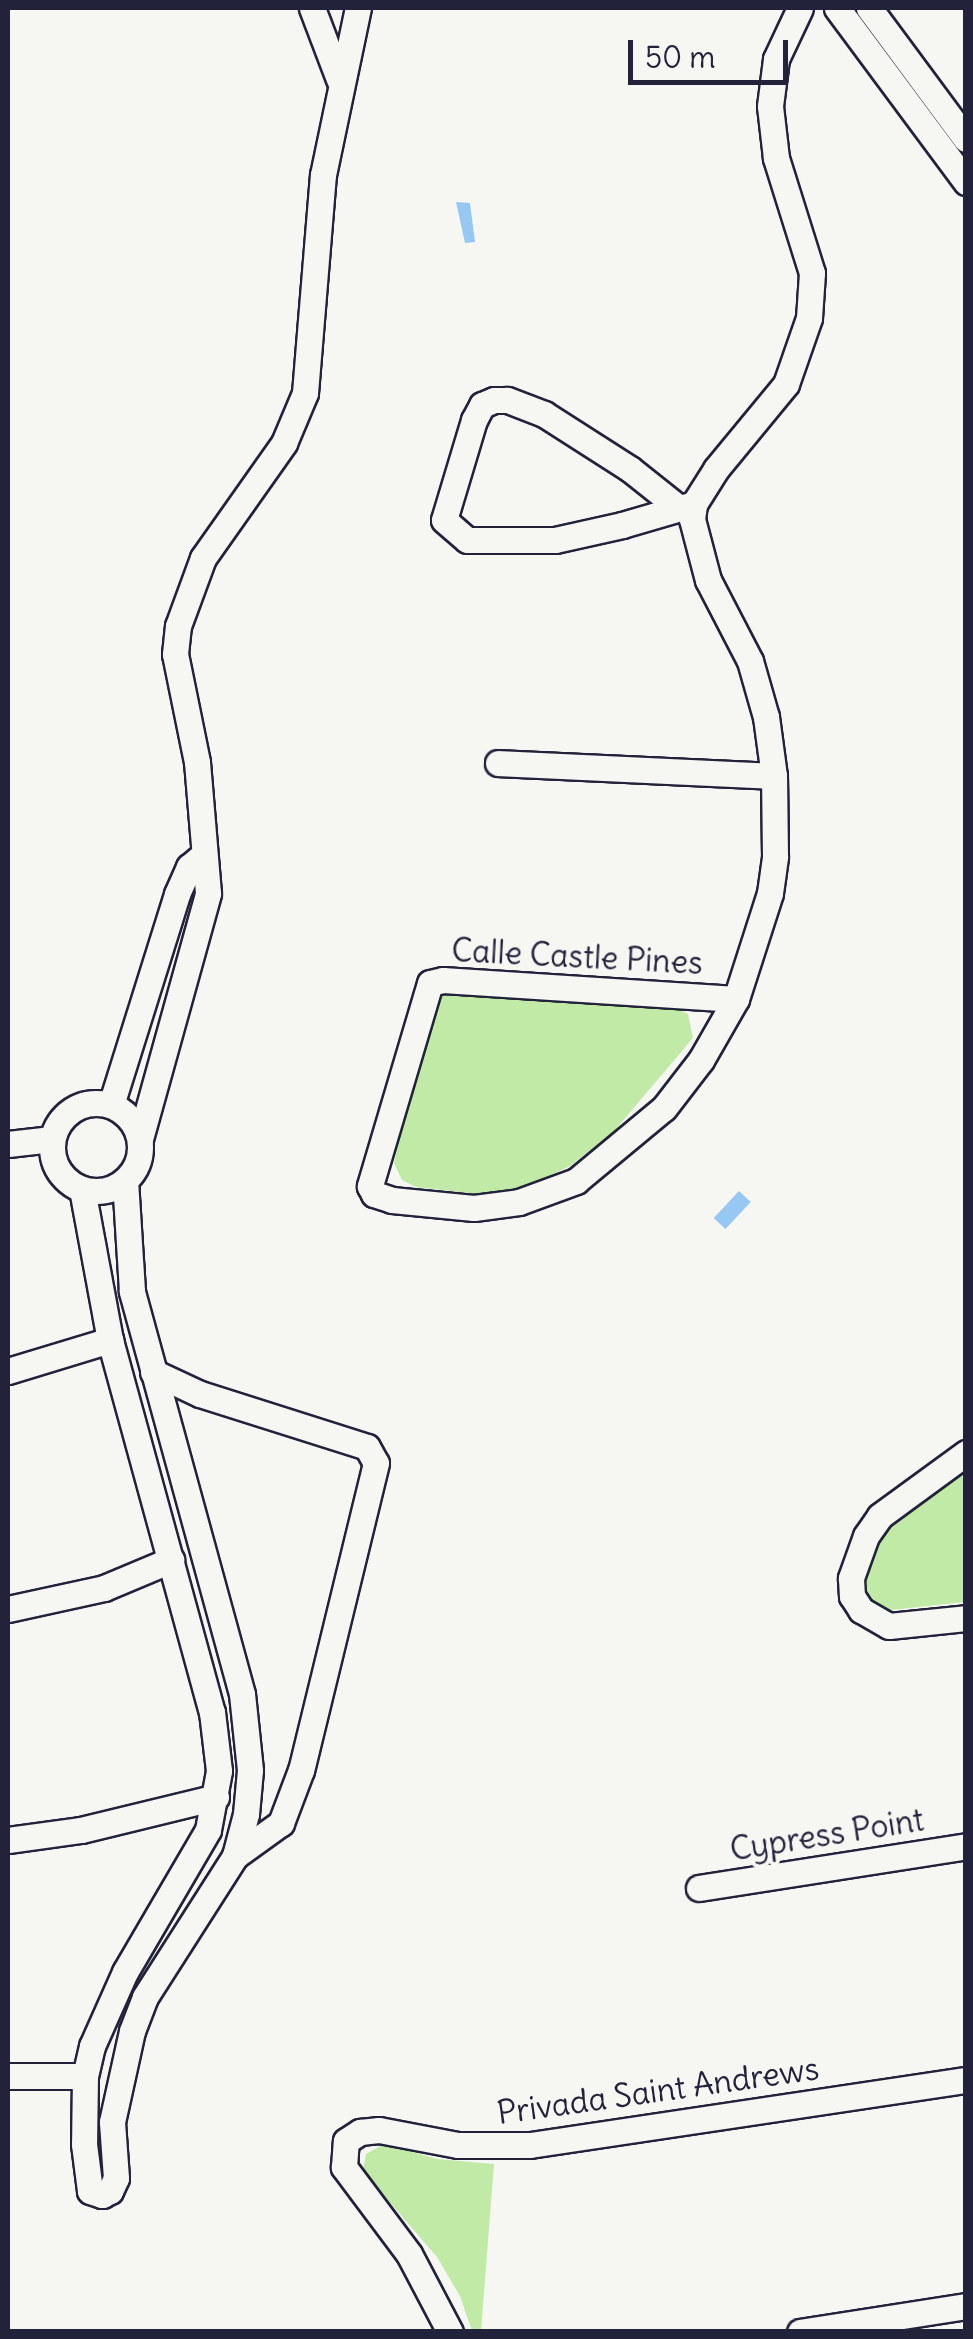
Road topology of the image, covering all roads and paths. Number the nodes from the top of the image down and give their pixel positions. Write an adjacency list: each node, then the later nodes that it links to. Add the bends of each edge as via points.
1 (312, 8): 6 (street)
2 (358, 8): 6 (street)
3 (800, 8): 9 (street, via 776,59 770,106 776,158 812,272 809,318 786,384)
4 (837, 8): 8 (street)
5 (869, 8): 7 (street)
6 (339, 79): 12 (street, via 323,174 305,394 284,443 203,558 178,626 175,654 197,762)
7 (966, 138)
8 (966, 182)
9 (686, 506): 9 (street, via 544,414 494,400 474,420 444,520 467,540 555,540); 11 (street, Calle Castle Pines, via 699,557 750,661)
10 (498, 763): 11 (street)
11 (774, 776): 13 (street, Calle Castle Pines, via 770,893)
12 (202, 856): 14 (street, via 177,894); 15 (street, via 208,875 204,911)
13 (736, 999): 13 (street, Calle Castle Pines, via 664,1108 576,1182 520,1202 474,1208 381,1198 370,1186 430,983)
14 (112, 1104): 15 (street); 16 (street, via 81,1105)
15 (140, 1138): 18 (street, via 141,1154)
16 (52, 1139): 17 (street); 19 (street, via 58,1169)
17 (8, 1144)
18 (126, 1181): 19 (street); 22 (street, via 128,1264)
19 (82, 1189): 20 (street)
20 (110, 1340): 21 (street); 24 (street)
21 (8, 1371)
22 (153, 1372): 30 (street, via 242,1694 250,1770); 30 (street, via 200,1394 367,1447 376,1464 282,1823)
23 (966, 1453): 26 (street, via 880,1516 851,1578 861,1610 889,1626)
24 (172, 1560): 25 (street, via 104,1588); 27 (street, via 212,1712)
25 (8, 1608)
26 (966, 1618)
27 (216, 1797): 28 (street); 33 (street, via 198,1853 106,2010)
28 (8, 1840)
29 (966, 1846): 31 (street, Cypress Point)
30 (235, 1856): 33 (street, via 146,1997 132,2031 112,2122 116,2178 102,2195 87,2183)
31 (698, 1888)
32 (8, 2076): 33 (street)
33 (85, 2076)
34 (966, 2080): 36 (street, Privada Saint Andrews, via 496,2148 360,2132 346,2141 344,2167 409,2254)
35 (966, 2306): 37 (street)
36 (450, 2332)
37 (800, 2332)

